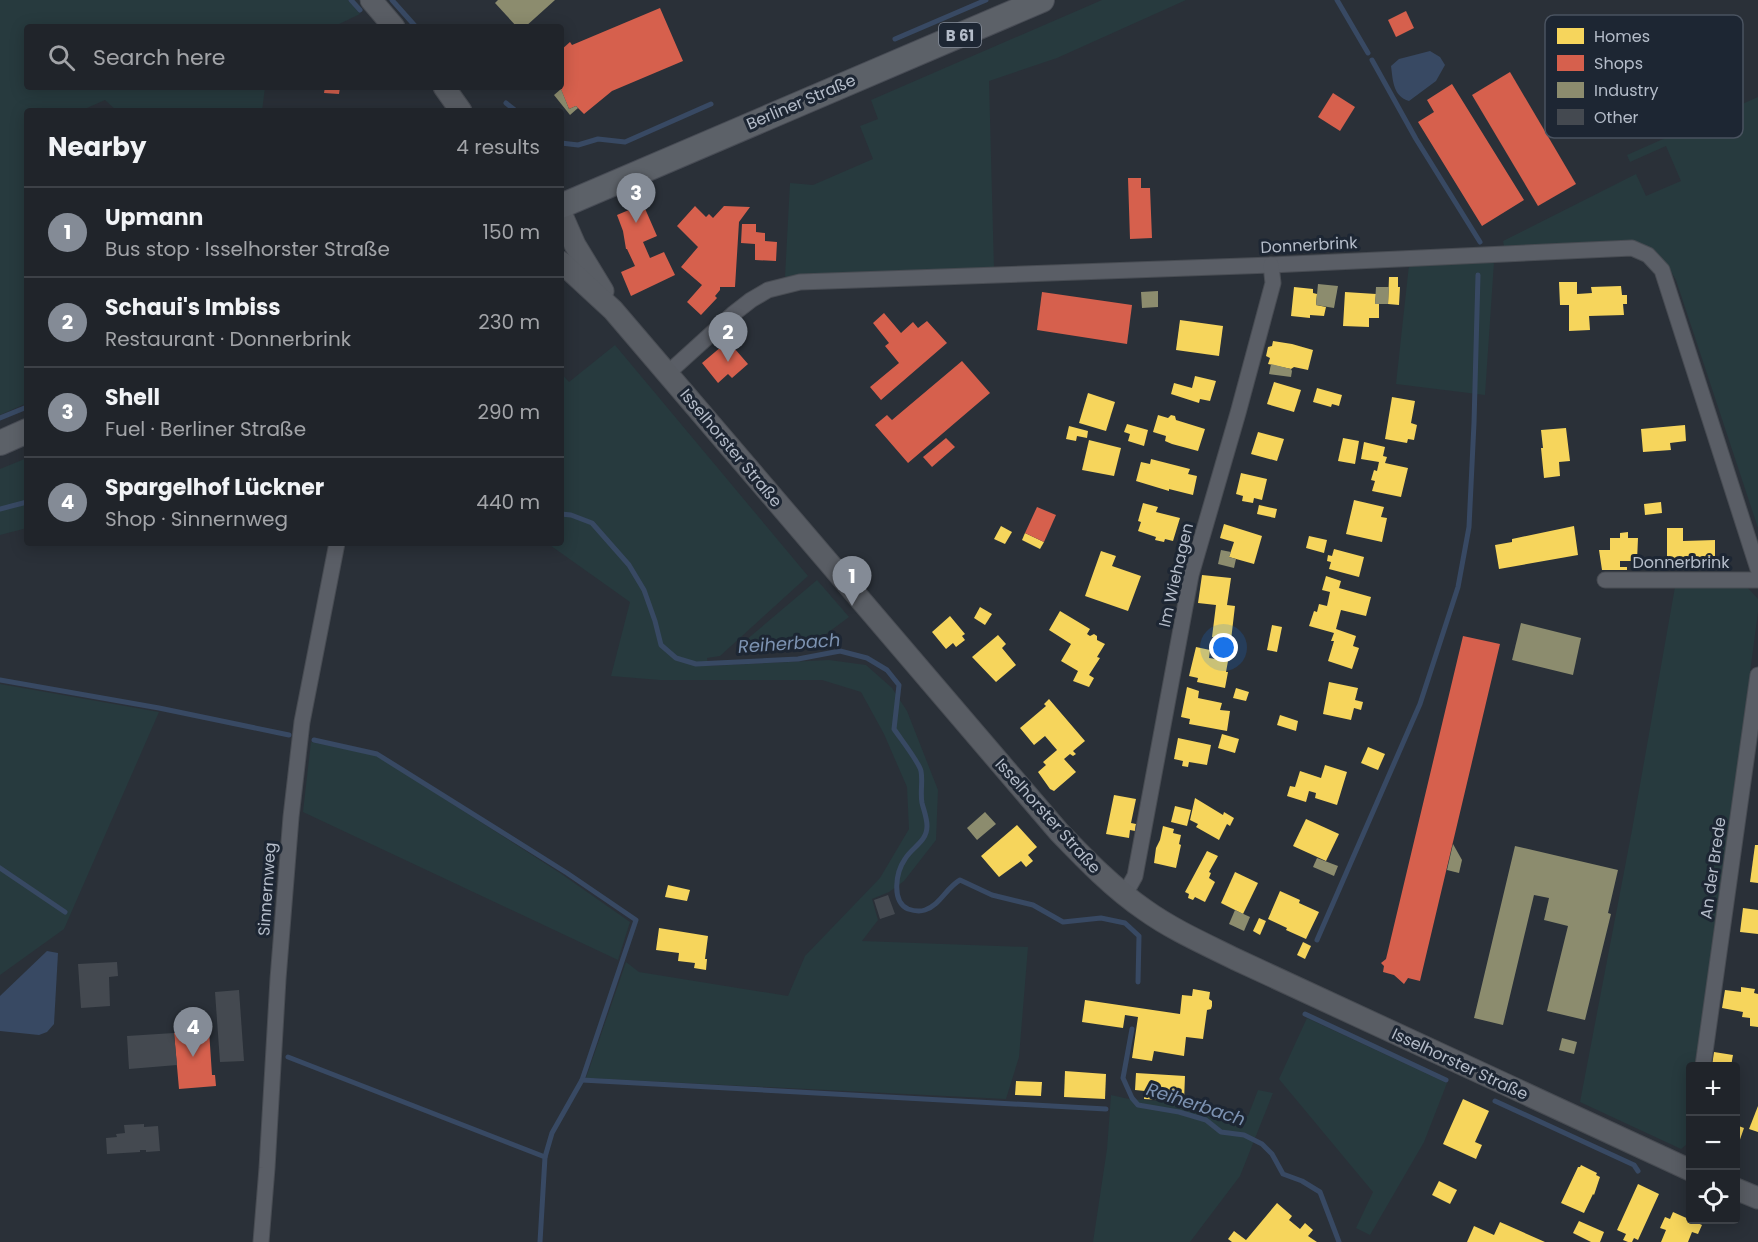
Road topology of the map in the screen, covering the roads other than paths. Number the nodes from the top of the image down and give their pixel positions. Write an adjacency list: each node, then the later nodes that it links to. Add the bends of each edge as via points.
1 (372, 0): 3 (street)
2 (1042, 0): 4 (main road, Berliner Straße / B 61)
3 (392, 24)
4 (564, 205)
5 (564, 220): 8 (street, Isselhorster Straße)
6 (564, 265): 8 (street, Isselhorster Straße)
7 (1271, 265): 9 (street, Donnerbrink, via 801,282 768,290 751,300); 13 (street, Donnerbrink, via 1632,248 1648,255 1662,270); 17 (street, Im Wiehagen, via 1273,283 1191,575 1135,876)
8 (613, 310): 9 (street, Isselhorster Straße)
9 (668, 373): 17 (street, Isselhorster Straße, via 1052,823)
10 (24, 433): 11 (main road)
11 (0, 443)
12 (336, 546): 22 (street, Sinnernweg, via 302,722 291,817)
13 (1758, 569)
14 (1605, 580): 15 (street, Donnerbrink)
15 (1758, 580)
16 (1758, 675): 18 (street, An der Brede)
17 (1125, 894): 19 (street, Isselhorster Straße, via 1166,923 1235,959)
18 (1704, 1062)
19 (1686, 1164)
20 (1740, 1191): 21 (street)
21 (1758, 1198)
22 (261, 1242)

